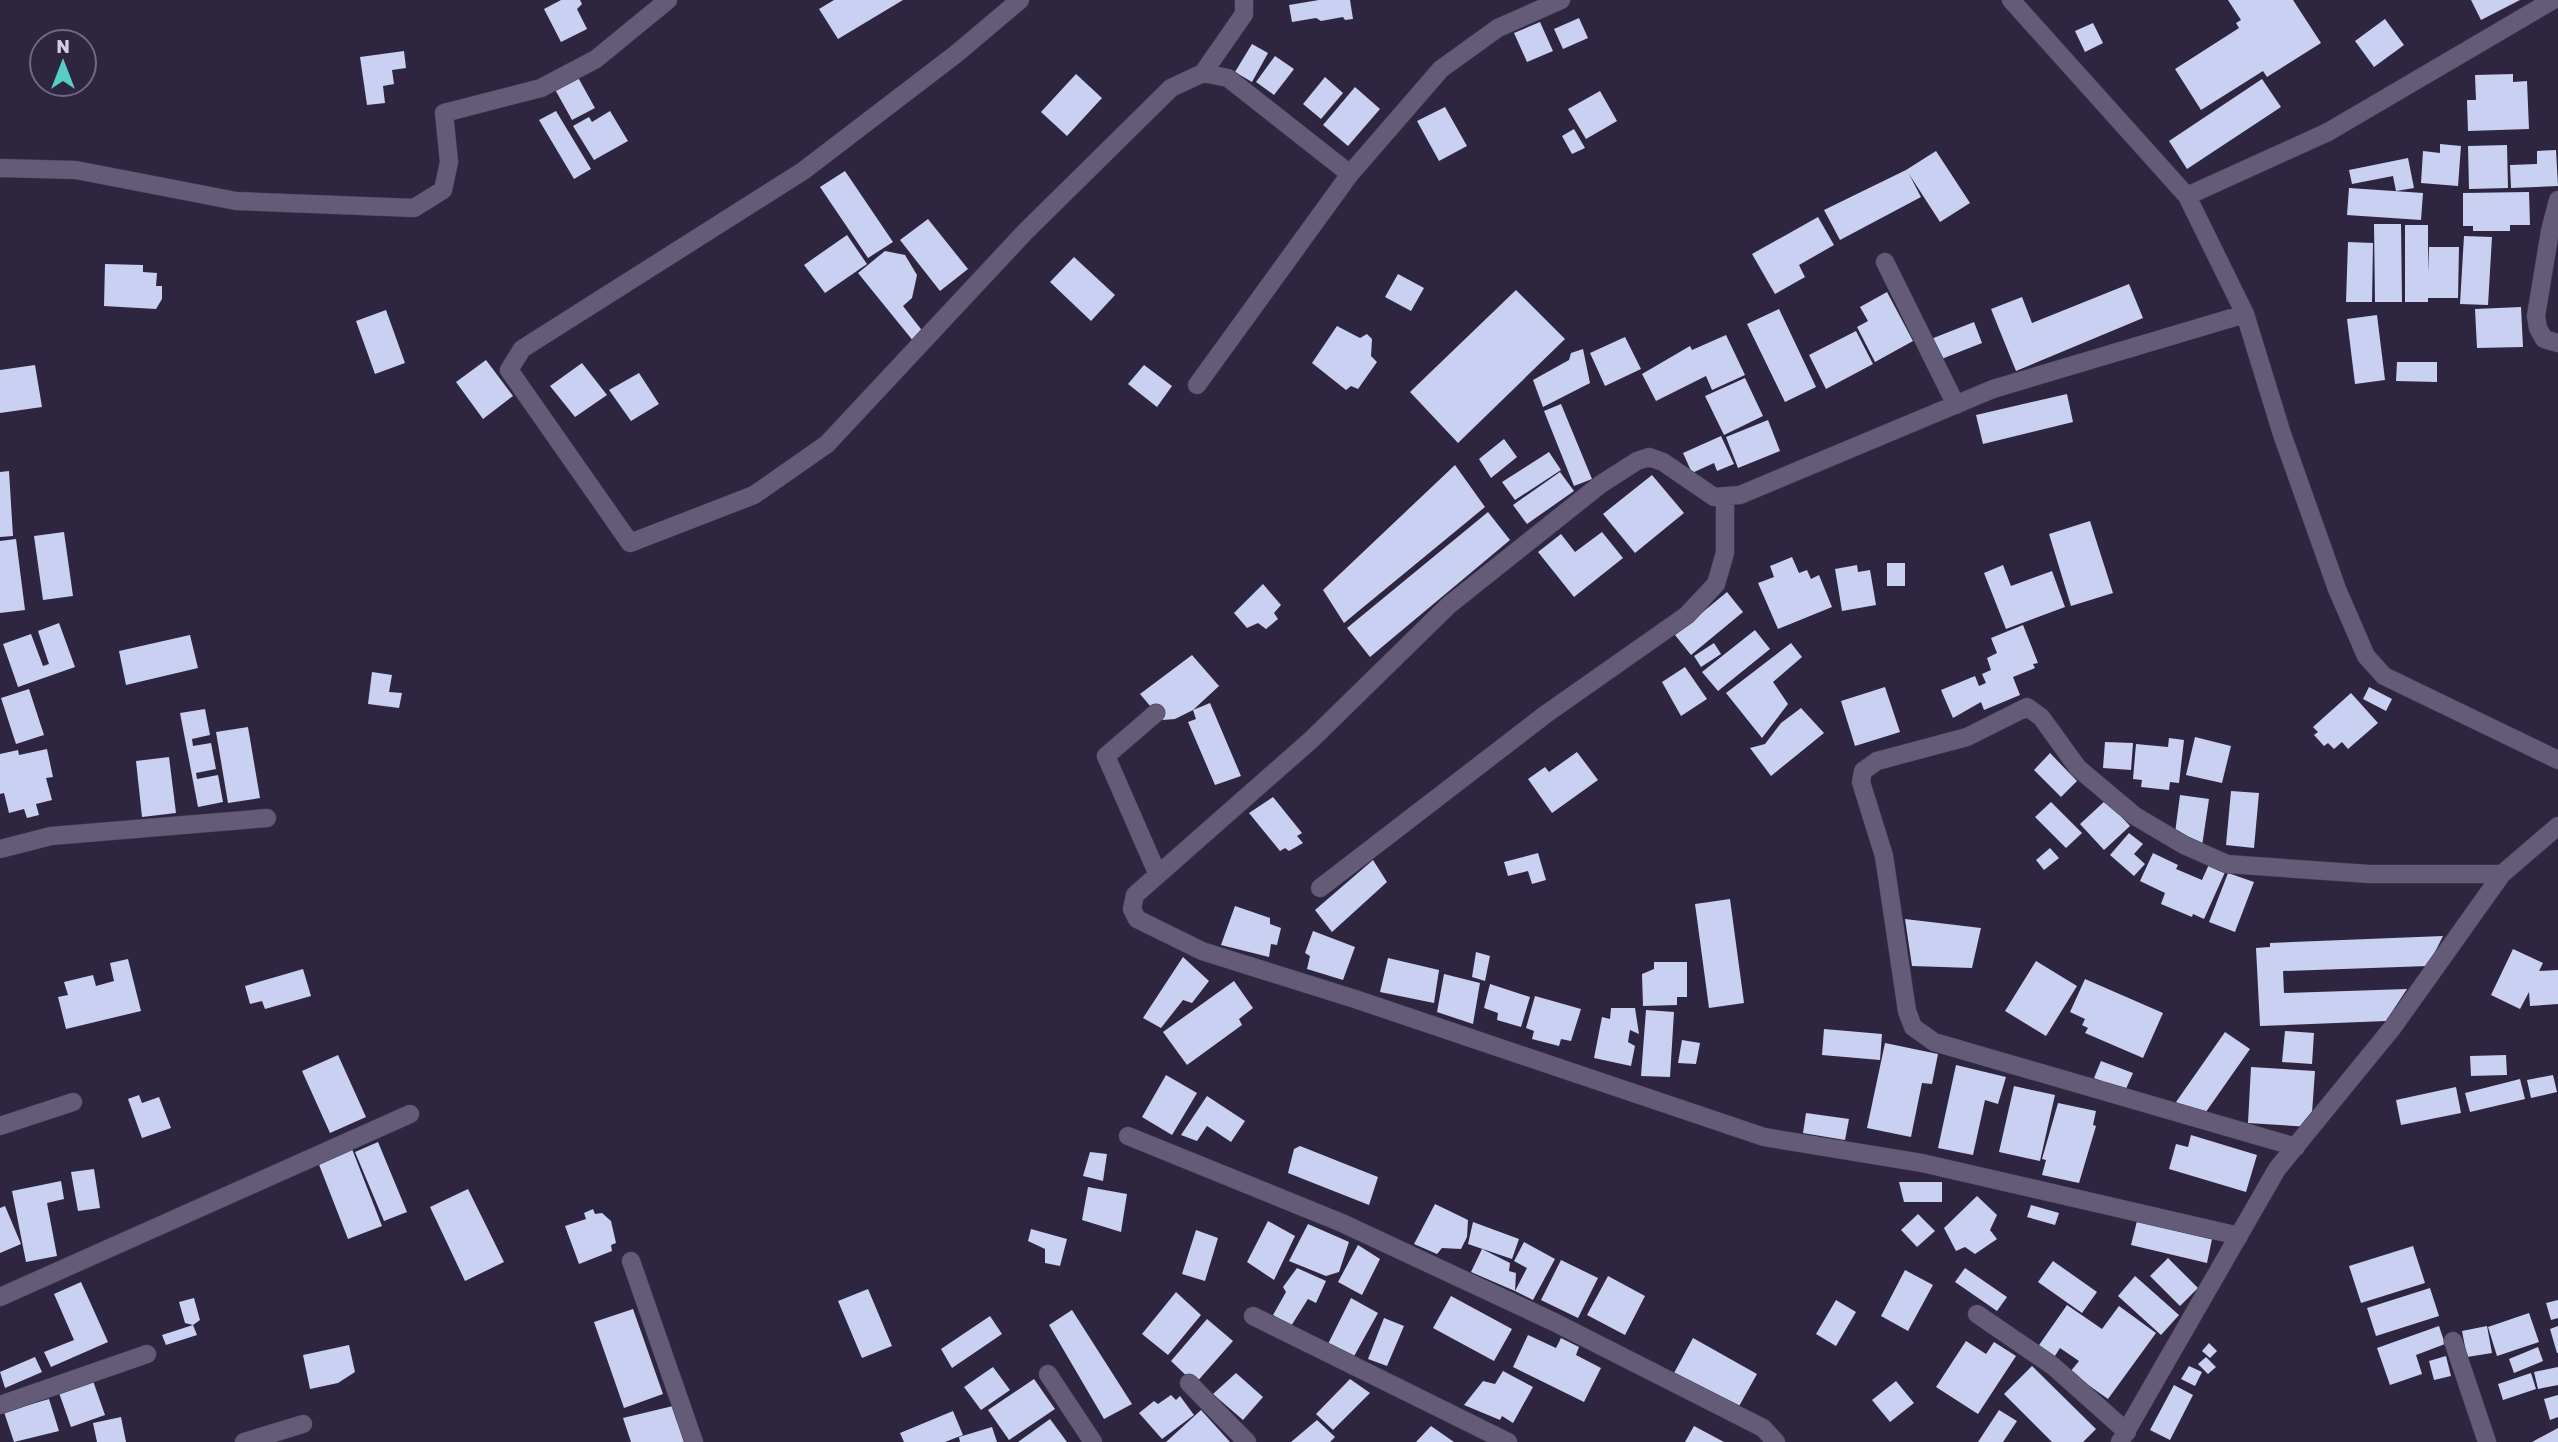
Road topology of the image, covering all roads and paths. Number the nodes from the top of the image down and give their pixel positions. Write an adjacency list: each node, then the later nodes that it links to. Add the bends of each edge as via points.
1 (668, 0): 8 (street, via 596,59 541,88 444,113 449,162 443,190 414,208 236,201 76,170)
2 (1020, 0): 7 (street, via 803,171 522,349 509,370 630,543 754,495 827,444 1034,223 1171,88)
3 (1244, 0): 7 (street, via 1244,14)
4 (1561, 0): 9 (street, via 1498,28 1441,69)
5 (2011, 0): 10 (street)
6 (2553, 0): 10 (street, via 2328,132)
7 (1203, 73): 9 (street, via 1228,78)
8 (0, 168)
9 (1350, 174): 15 (street)
10 (2187, 197): 13 (street)
11 (2558, 200): 14 (street, via 2536,316 2544,339)
12 (1885, 262): 16 (street)
13 (2245, 314): 16 (street, via 1993,389); 19 (street, via 2282,435 2366,656 2385,676)
14 (2558, 342)
15 (1197, 385)
16 (1956, 405): 17 (street)
17 (1725, 498): 24 (street, via 1714,497 1663,461 1649,457 1601,484 1449,605 1311,740); 25 (street, via 1725,553 1716,584 1687,615 1546,714)
18 (1156, 713): 24 (street, via 1106,756)
19 (2558, 760)
20 (267, 818): 22 (street, via 51,836)
21 (2558, 826): 23 (street)
22 (0, 849)
23 (2501, 874): 30 (street, via 2393,1027); 30 (street, via 2369,874 2227,864 2135,816 2078,768 2041,717 2026,707 1967,737 1877,761 1864,771 1861,782 1884,856 1913,1027 1934,1042)
24 (1158, 875): 31 (street, via 1135,895 1132,909 1137,919 1202,951 1764,1138 1922,1163)
25 (1320, 888)
26 (73, 1102): 28 (street)
27 (410, 1114): 33 (street)
28 (0, 1126)
29 (1128, 1136): 48 (street, via 1342,1223 1554,1322 1763,1428)
30 (2296, 1147): 31 (street, via 2277,1170)
31 (2239, 1236): 42 (street)
32 (631, 1261): 44 (street)
33 (0, 1297)
34 (1977, 1314): 42 (street, via 2053,1366)
35 (1253, 1316): 47 (street)
36 (2453, 1341): 49 (street)
37 (147, 1354): 40 (street)
38 (1048, 1374): 45 (street)
39 (1189, 1383): 46 (street)
40 (0, 1405)
41 (303, 1424): 43 (street)
42 (2124, 1437)
43 (244, 1442)
44 (694, 1442)
45 (1093, 1442)
46 (1247, 1442)
47 (1508, 1442)
48 (1776, 1442)
49 (2487, 1442)

